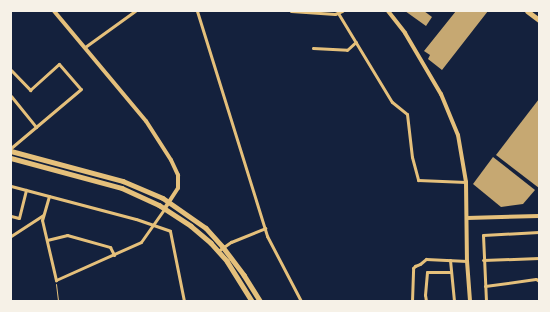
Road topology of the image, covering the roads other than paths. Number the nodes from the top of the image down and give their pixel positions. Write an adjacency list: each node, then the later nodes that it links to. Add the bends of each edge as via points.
1 (54, 11): 11 (street)
2 (135, 11): 11 (street)
3 (197, 11): 30 (street)
4 (291, 11): 8 (street)
5 (342, 11): 8 (street)
6 (388, 11): 19 (street, via 417,52 449,109 461,148)
7 (528, 11): 9 (highway)
8 (338, 13): 10 (street)
9 (539, 20)
10 (356, 42): 12 (street, via 347,50); 19 (street, via 392,102 407,114 412,157 418,180)
11 (85, 47): 23 (street, via 150,125 175,167 178,188)
12 (312, 48)
13 (11, 70): 15 (street, via 30,90 59,64 81,89)
14 (11, 96): 15 (street)
15 (36, 127): 16 (street)
16 (11, 148)
17 (11, 151): 23 (main road, via 123,181)
18 (11, 158): 24 (main road, via 122,188)
19 (466, 182): 28 (street)
20 (11, 186): 21 (street)
21 (26, 190): 22 (street); 26 (street, via 19,218)
22 (48, 196): 25 (street); 29 (street, via 136,219)
23 (169, 202): 24 (street); 34 (main road, via 206,228)
24 (165, 208): 29 (street); 35 (main road)
25 (43, 214): 32 (street); 33 (street)
26 (11, 216)
27 (539, 216): 28 (street)
28 (466, 218): 40 (street)
29 (153, 226): 36 (street, via 141,242); 44 (street, via 170,231)
30 (265, 228): 34 (street); 47 (street)
31 (539, 232): 39 (street, via 483,235)
32 (11, 236)
33 (47, 240): 36 (street, via 67,235 110,247); 36 (street, via 56,280)
34 (223, 247): 35 (street); 46 (main road)
35 (218, 251): 45 (main road)
36 (114, 255)
37 (539, 258): 39 (street)
38 (450, 260): 40 (street); 41 (street); 48 (street, via 424,259 414,267)
39 (483, 260): 43 (street)
40 (467, 261): 51 (street)
41 (451, 272): 49 (street, via 427,272); 50 (street)
42 (539, 281): 43 (street)
43 (485, 286): 52 (street)
44 (184, 301)
45 (252, 301)
46 (260, 301)
47 (301, 301)
48 (412, 301)
49 (426, 301)
50 (454, 301)
51 (470, 301)
52 (486, 301)

